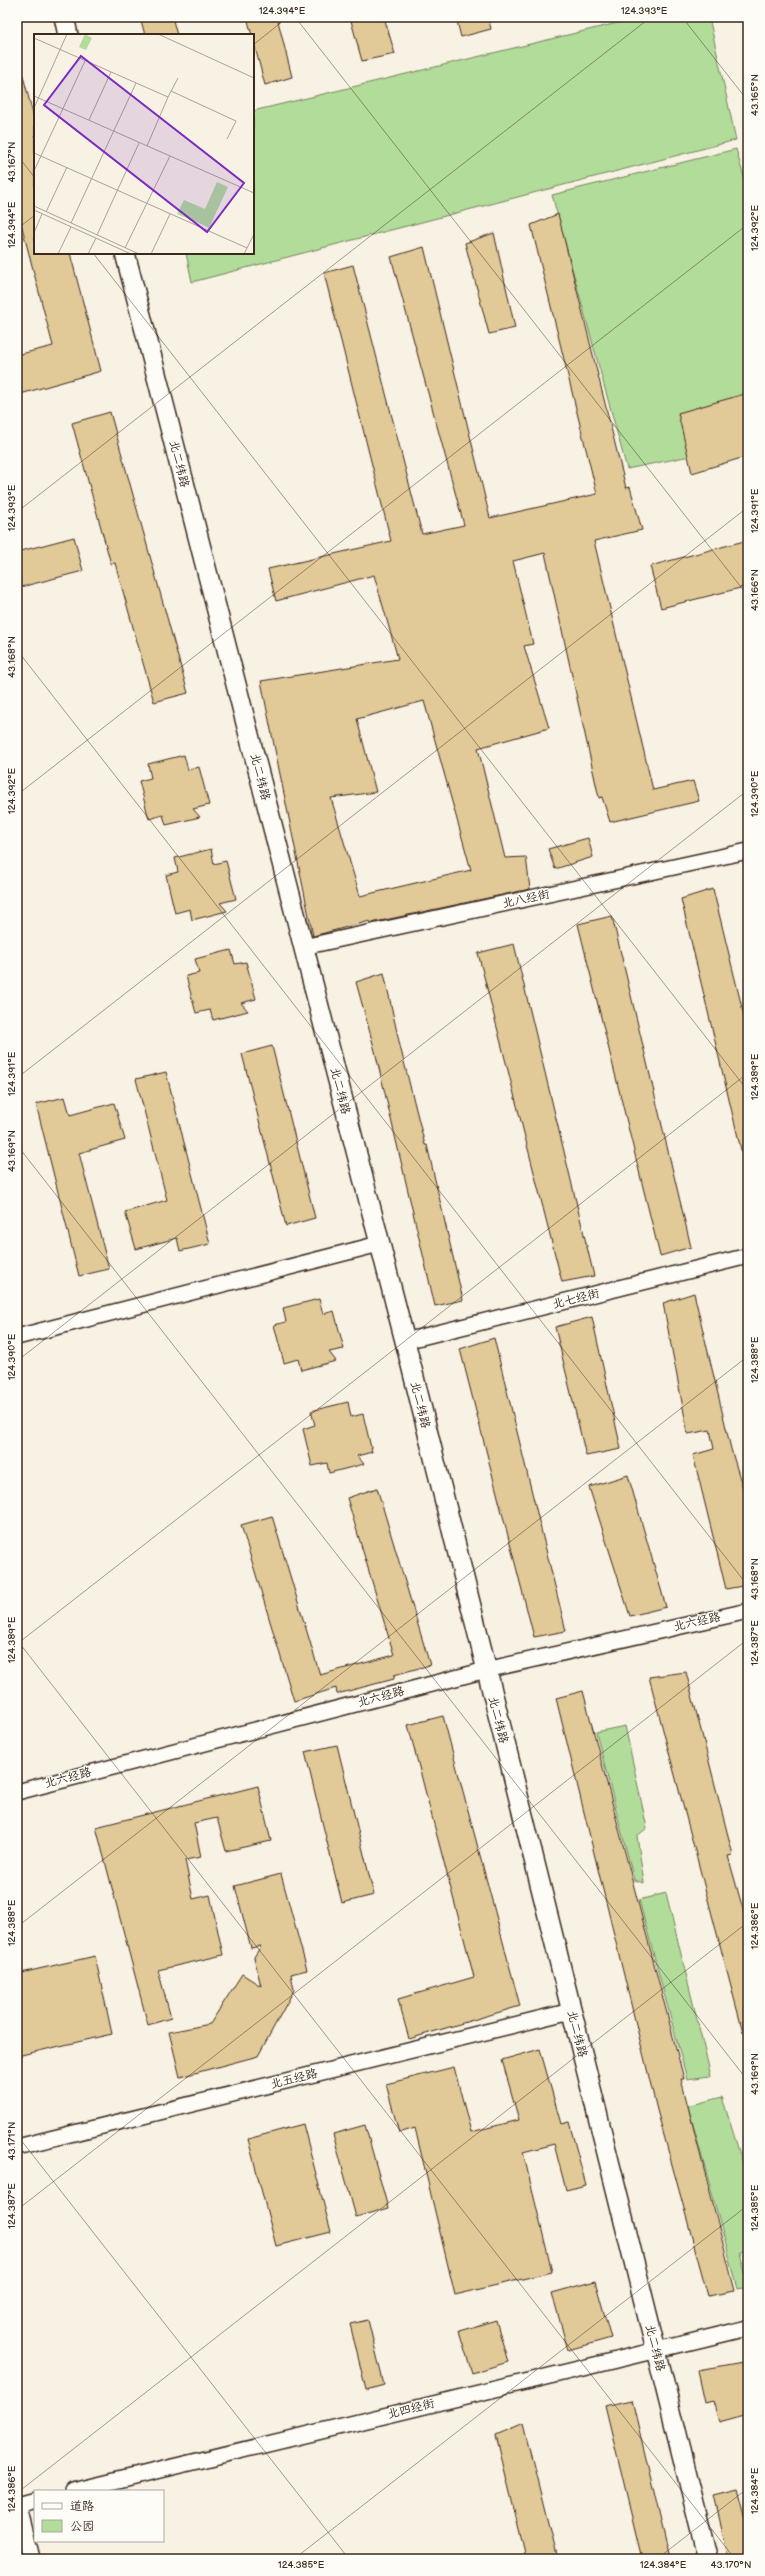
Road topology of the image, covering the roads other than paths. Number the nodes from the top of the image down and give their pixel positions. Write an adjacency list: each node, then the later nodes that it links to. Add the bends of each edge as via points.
1 (64, 17): 2 (street)
2 (68, 34)
3 (124, 254): 5 (street, 北二纬路)
4 (748, 851): 5 (street, 北八经街)
5 (303, 947): 6 (street, 北二纬路)
6 (379, 1244): 8 (street); 9 (street, 北二纬路)
7 (748, 1256): 9 (street, 北七经街)
8 (17, 1337)
9 (405, 1342): 11 (street, 北二纬路)
10 (748, 1611): 11 (street, 北六经路)
11 (486, 1670): 12 (street, 北六经路); 13 (street, 北二纬路)
12 (17, 1792)
13 (571, 2011): 14 (street, 北五经路); 16 (street, 北二纬路)
14 (17, 2147)
15 (748, 2328): 16 (street, 北四经街)
16 (655, 2350): 17 (street, 北四经街); 21 (street, 北二纬路)
17 (78, 2490)
18 (34, 2500): 19 (street)
19 (17, 2504): 20 (street)
20 (31, 2559)
21 (708, 2559)

